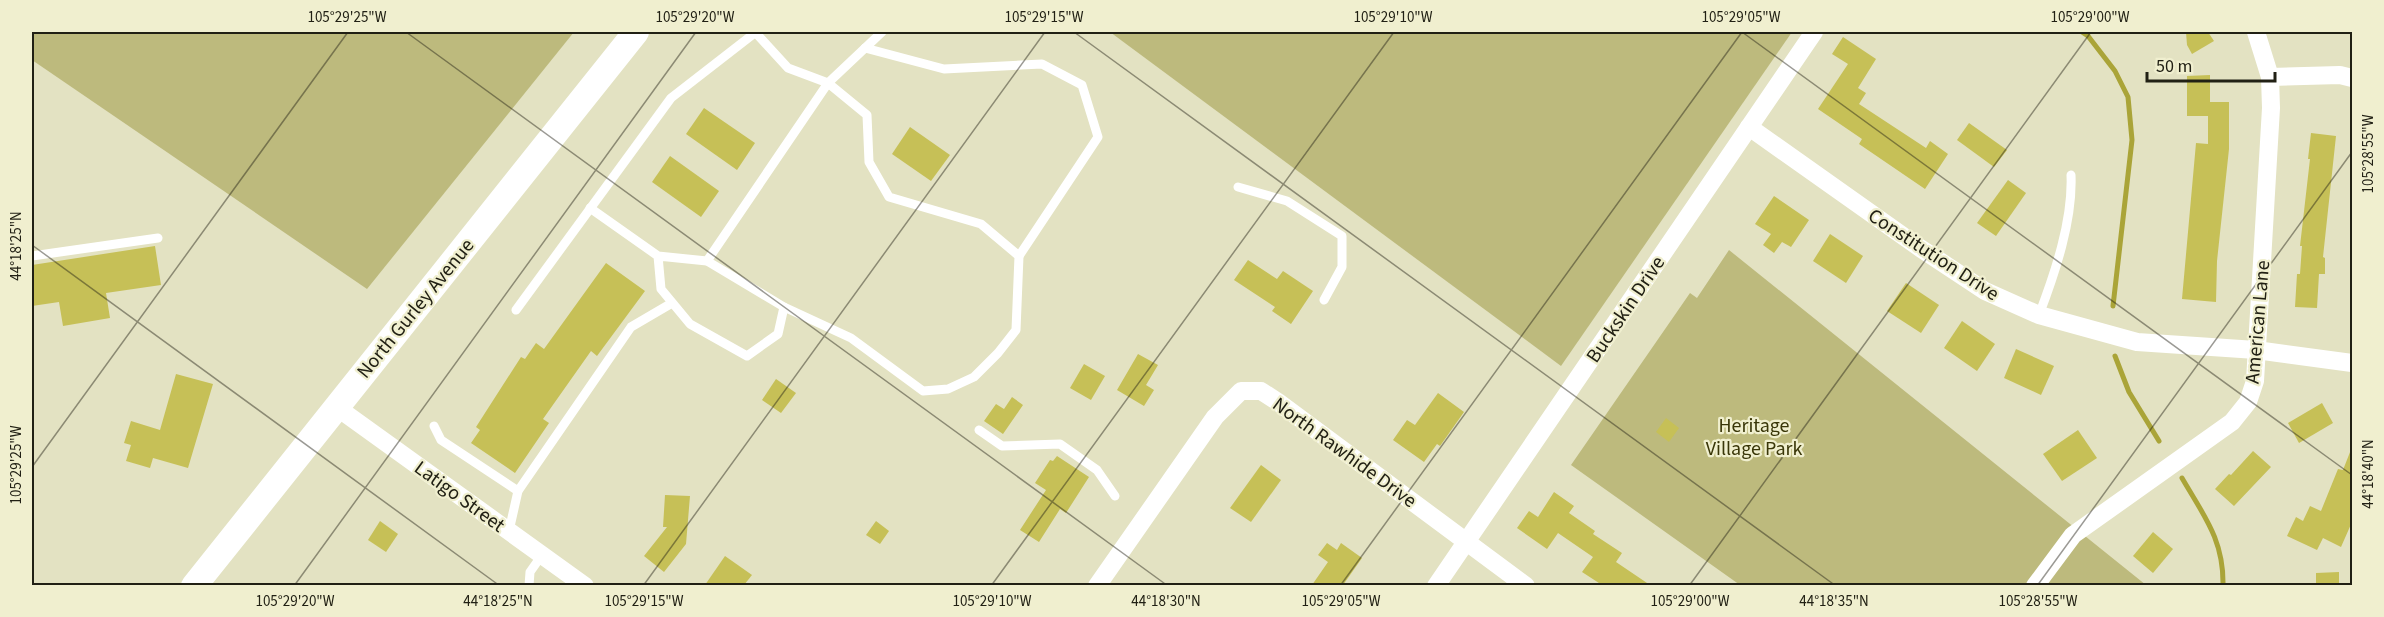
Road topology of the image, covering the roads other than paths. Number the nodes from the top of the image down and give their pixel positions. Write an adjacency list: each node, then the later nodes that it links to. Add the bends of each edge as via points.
1 (636, 32): 26 (street, North Gurley Avenue)
2 (755, 32): 9 (lane, via 788,68); 13 (lane, via 671,98)
3 (882, 32): 6 (lane)
4 (1814, 32): 10 (street, Buckskin Drive)
5 (2256, 32): 7 (street, American Lane)
6 (865, 48): 9 (lane); 17 (lane, via 944,69 1042,64 1082,85 1098,137)
7 (2270, 77): 8 (street); 24 (street, American Lane, via 2270,138)
8 (2352, 78)
9 (828, 82): 17 (lane, via 867,116 869,162 889,197 981,224); 18 (lane)
10 (1749, 127): 23 (street, Constitution Drive, via 1985,291); 32 (street, Buckskin Drive)
11 (2071, 175): 23 (lane, via 2072,199)
12 (1238, 187): 19 (lane, via 1287,201 1342,236 1342,267)
13 (590, 208): 16 (lane); 22 (lane)
14 (158, 238): 15 (lane)
15 (32, 256)
16 (658, 256): 18 (lane); 20 (lane, via 661,289)
17 (1019, 256): 21 (lane, via 1016,330 974,377 948,389 923,391 851,338)
18 (707, 261): 21 (lane)
19 (1324, 300)
20 (672, 303): 21 (lane, via 690,324 747,356 778,334); 29 (lane, via 631,327)
21 (784, 307)
22 (516, 310)
23 (2039, 315): 24 (street, Constitution Drive, via 2137,342)
24 (2256, 350): 25 (street, Constitution Drive); 40 (street, American Lane, via 2255,381 2248,402 2232,422 2073,535)
25 (2352, 363)
26 (335, 406): 31 (street, Latigo Street); 34 (street, North Gurley Avenue)
27 (434, 426): 29 (lane, via 441,440)
28 (979, 430): 30 (lane, via 1002,446 1060,444 1097,470)
29 (518, 492): 31 (lane)
30 (1115, 496)
31 (509, 531): 33 (street, Latigo Street)
32 (1467, 541): 37 (street, North Rawhide Drive, via 1278,402 1261,391 1241,391 1215,417); 38 (street, Buckskin Drive); 39 (street, North Rawhide Drive)
33 (542, 555): 35 (lane, via 530,572); 36 (street, Latigo Street)
34 (194, 585)
35 (528, 585)
36 (585, 585)
37 (1097, 585)
38 (1436, 585)
39 (1526, 585)
40 (2035, 585)

